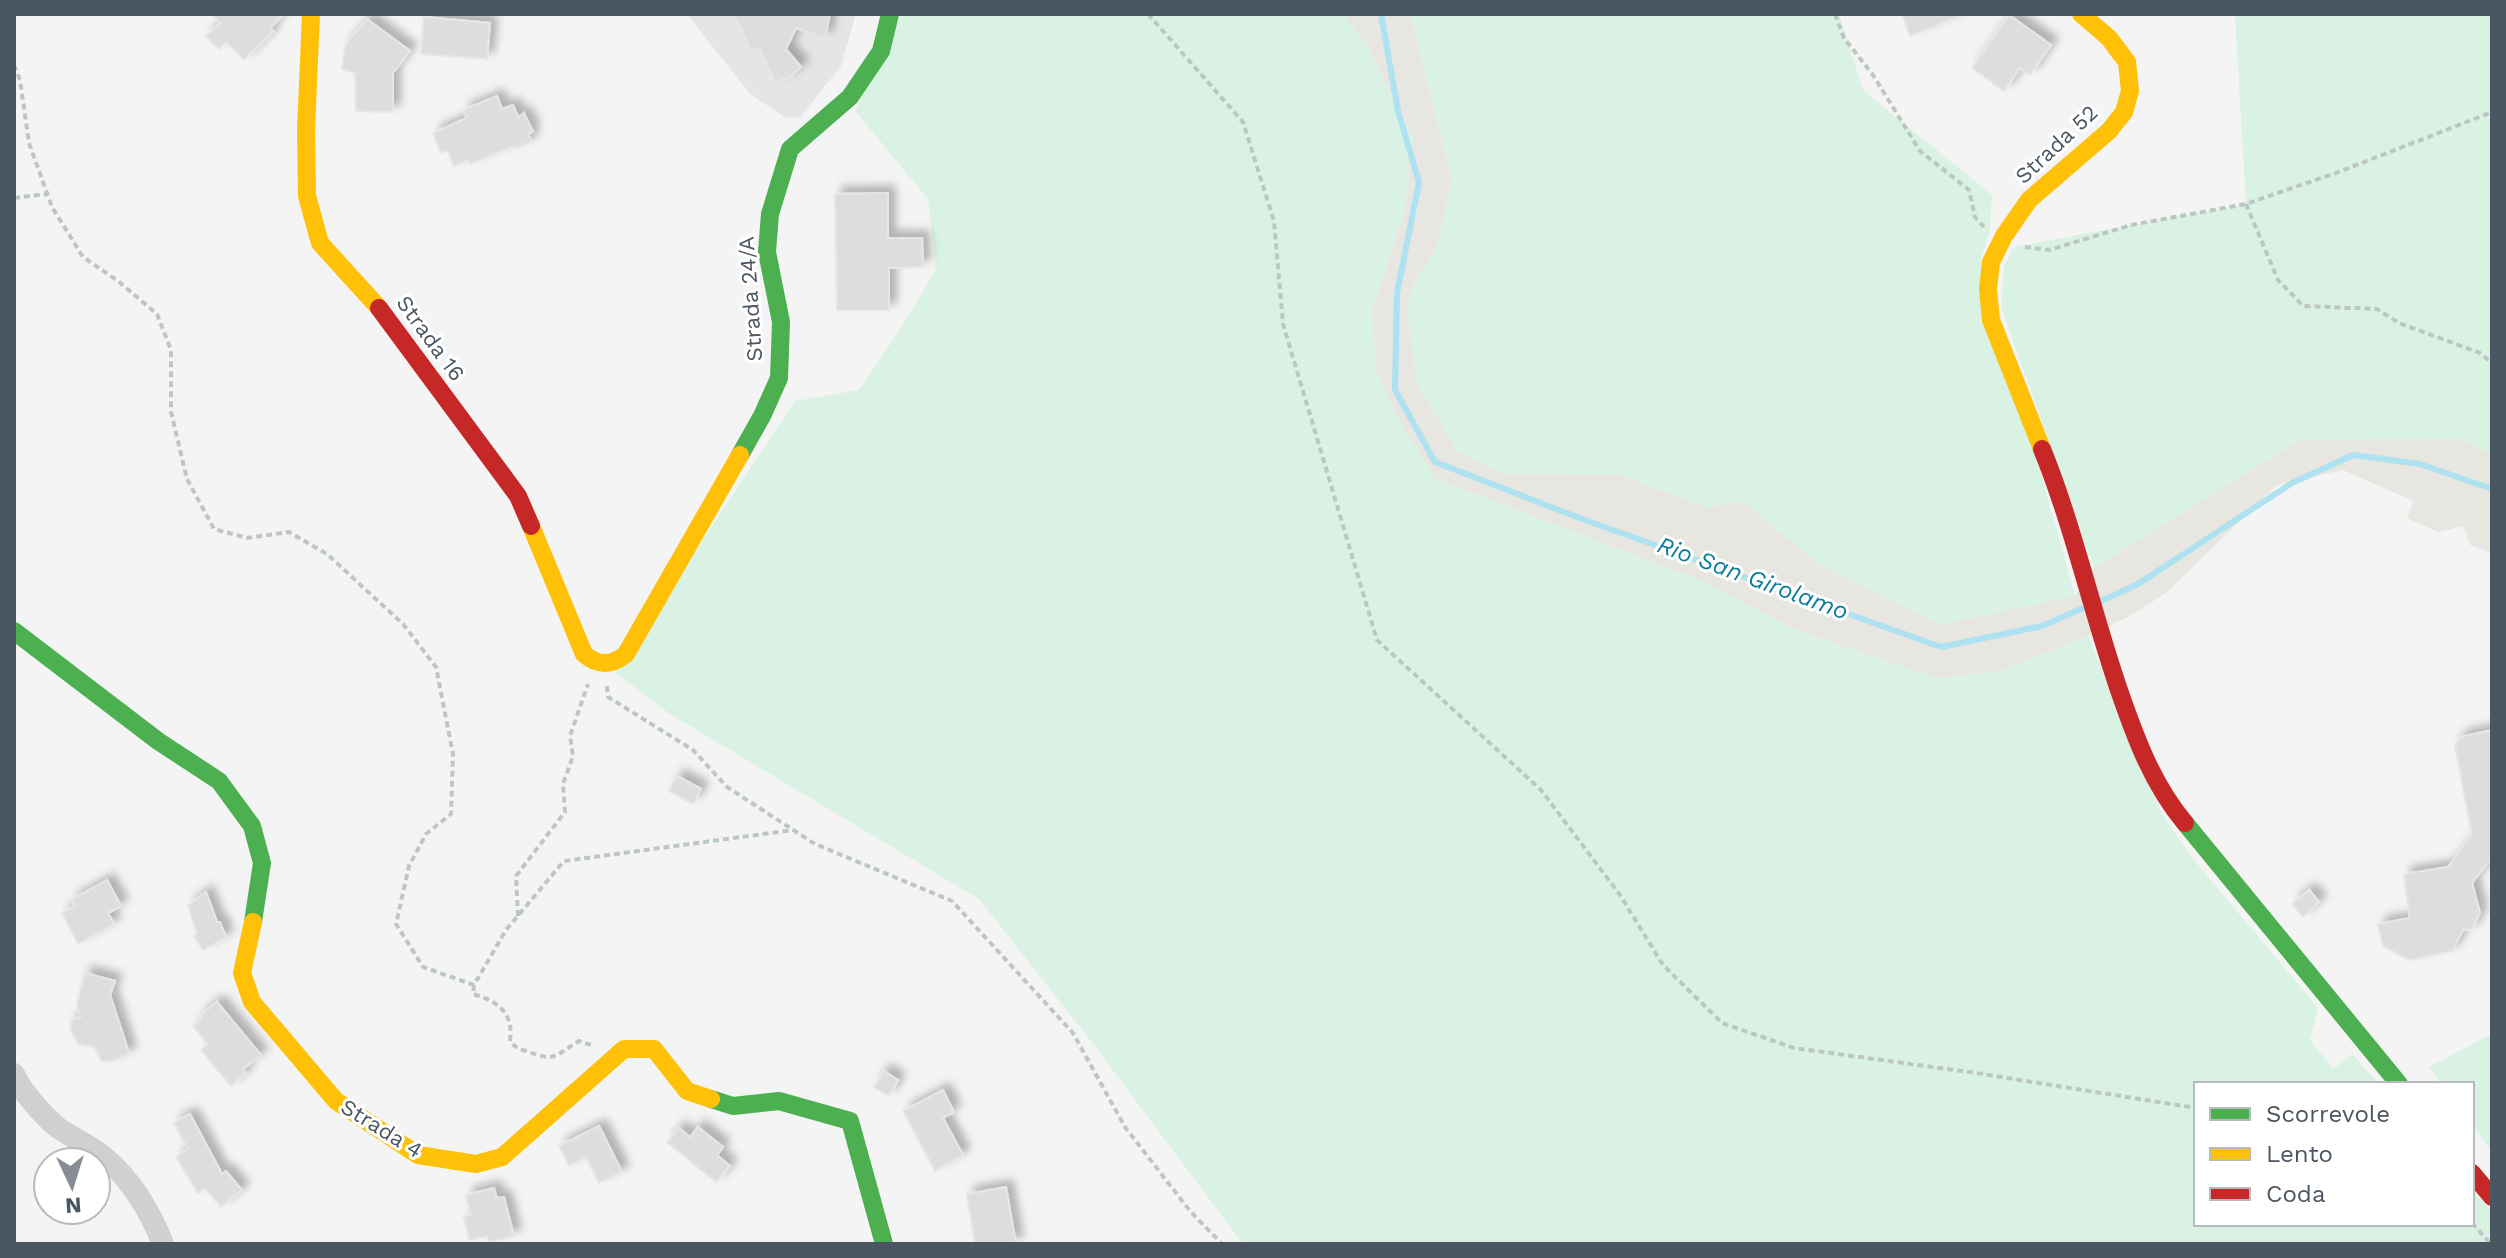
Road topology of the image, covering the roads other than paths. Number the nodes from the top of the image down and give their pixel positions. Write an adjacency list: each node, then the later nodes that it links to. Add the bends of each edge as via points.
1 (311, 14): 5 (street, Strada 16, via 307,196 320,243 375,302 518,496 584,654)
2 (890, 14): 5 (street, Strada 24/A, via 881,51 850,97 790,149 770,214 767,252 781,322 779,378 626,654)
3 (2081, 14): 7 (street, Strada 52, via 2127,62 2130,91 2124,112 2091,149 2029,200 2000,244 1991,262 1991,320 2058,488 2138,744 2170,805)
4 (14, 631): 11 (street, Strada 4, via 219,781 252,826 262,863 242,973 252,1002 336,1101 418,1155 476,1164 502,1157 624,1049 654,1049 687,1091 733,1106 779,1101 850,1121)
5 (601, 664)
6 (14, 1074): 10 (street, via 56,1126 104,1157 127,1180)
7 (2397, 1082)
8 (2474, 1175): 9 (street)
9 (2492, 1197)
10 (163, 1244)
11 (884, 1244)

